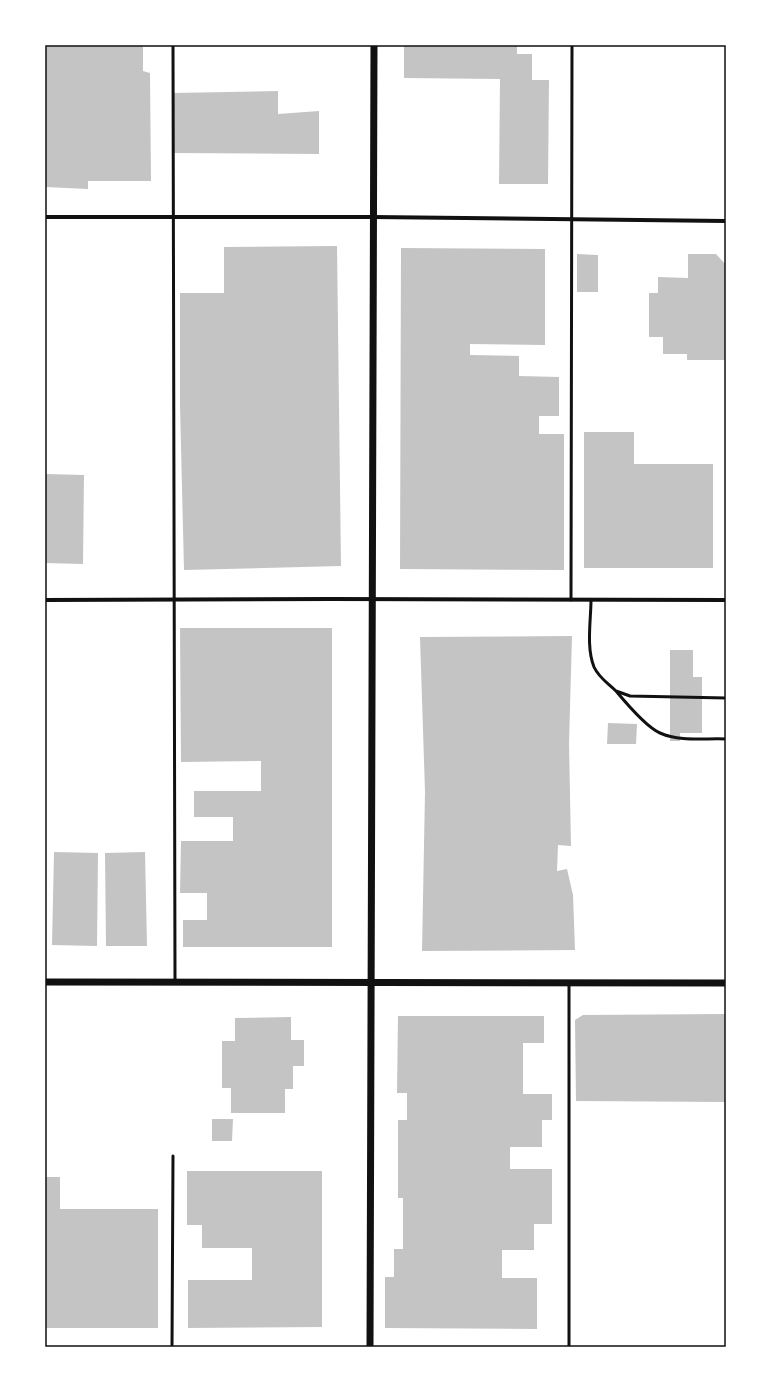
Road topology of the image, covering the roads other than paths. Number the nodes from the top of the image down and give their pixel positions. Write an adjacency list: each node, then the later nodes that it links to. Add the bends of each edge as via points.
1 (173, 45): 5 (lane)
2 (374, 45): 6 (street)
3 (572, 45): 7 (lane)
4 (45, 217): 5 (street)
5 (173, 217): 6 (street); 9 (lane)
6 (373, 217): 7 (street); 10 (street)
7 (571, 219): 8 (street); 12 (lane)
8 (726, 221)
9 (175, 599): 10 (street); 11 (street); 19 (lane)
10 (373, 599): 12 (street); 20 (street)
11 (45, 600)
12 (571, 600): 13 (street)
13 (591, 600): 14 (street); 15 (lane, via 591,654 594,666 600,678)
14 (726, 600)
15 (615, 690): 16 (lane, via 630,696); 17 (lane, via 658,733 675,738)
16 (726, 698)
17 (726, 739)
18 (45, 982): 19 (street)
19 (175, 982): 20 (street)
20 (372, 982): 21 (street); 25 (street)
21 (570, 983): 22 (street); 26 (lane)
22 (726, 984)
23 (173, 1156): 24 (lane)
24 (172, 1347)
25 (370, 1347)
26 (569, 1347)

